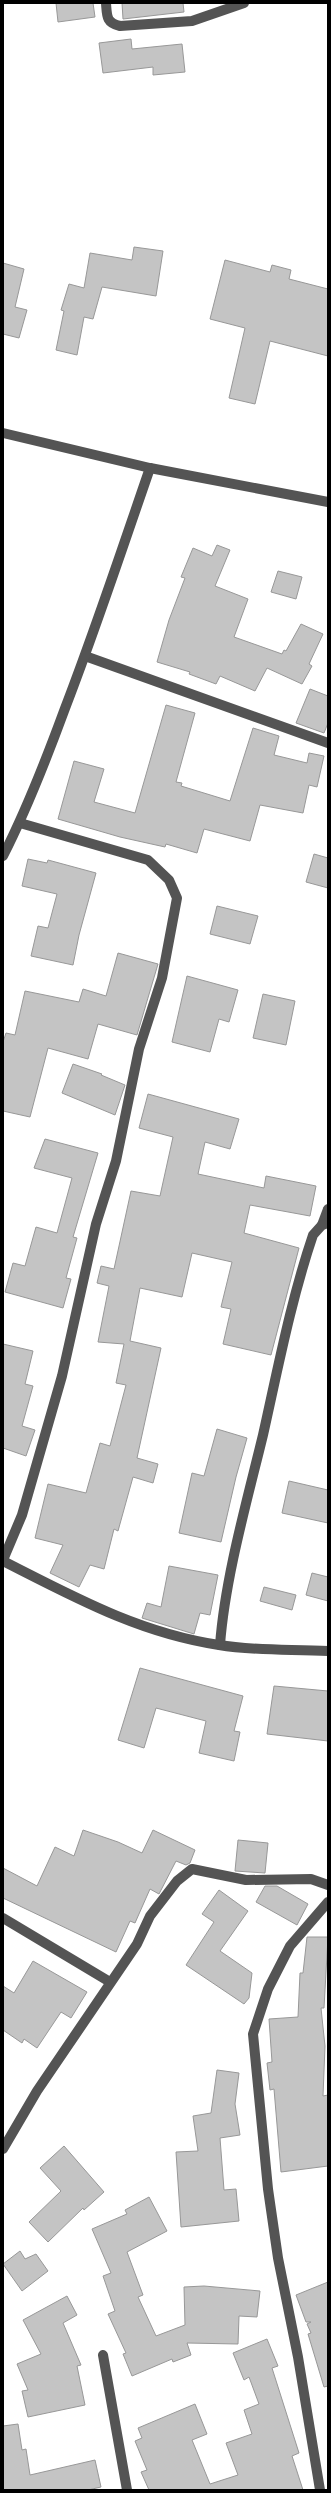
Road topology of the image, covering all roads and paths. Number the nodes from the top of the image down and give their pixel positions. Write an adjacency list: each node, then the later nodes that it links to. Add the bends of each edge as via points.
1 (106, 3): 2 (street, via 107,19 111,24 120,26 192,22)
2 (244, 3)
3 (3, 433): 4 (street)
4 (150, 468): 5 (street); 6 (street)
5 (328, 502)
6 (85, 656): 7 (street); 8 (street)
7 (328, 744)
8 (20, 823): 9 (street); 12 (street, via 148,860 169,880 177,898 162,978 139,1049 116,1161 96,1224 62,1376 22,1515)
9 (3, 856)
10 (328, 1209): 11 (street)
11 (325, 1224): 13 (street, via 313,1235 284,1341 248,1492 221,1622)
12 (3, 1561): 13 (street, via 104,1613 153,1630)
13 (220, 1645): 14 (street)
14 (328, 1650)
15 (328, 1885): 18 (street, via 311,1879 246,1880 192,1869 177,1881 150,1916 137,1944)
16 (328, 1902): 22 (street, via 290,1946 268,1989 253,2034 268,2189 278,2258 298,2357)
17 (3, 1918): 18 (street)
18 (110, 1982): 19 (street, via 37,2091)
19 (3, 2149)
20 (103, 2355): 21 (street)
21 (127, 2490)
22 (320, 2490)

